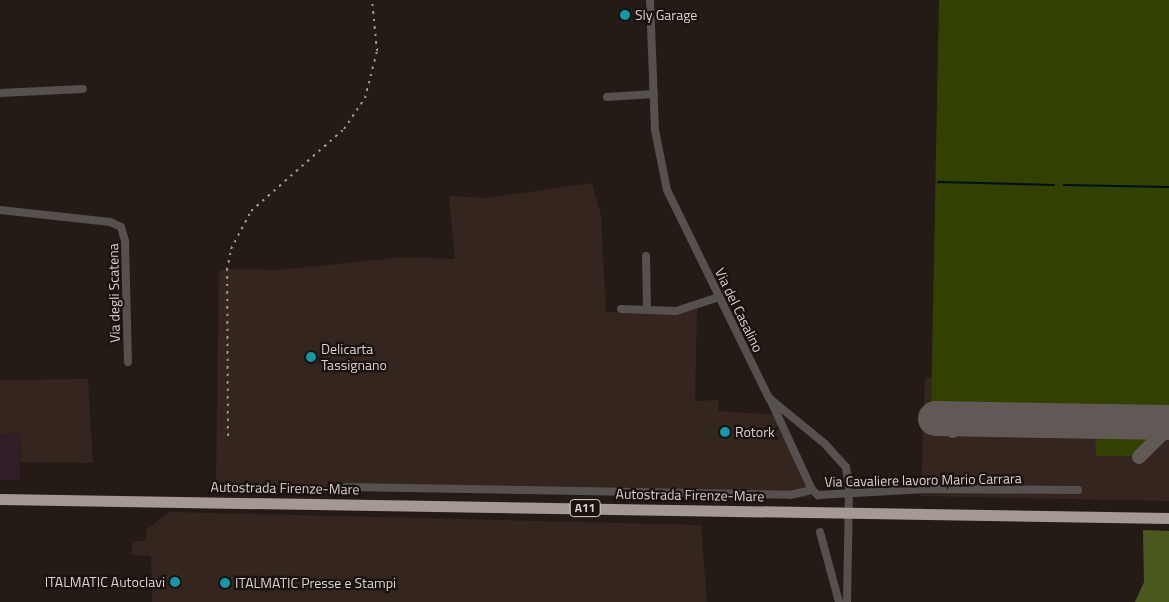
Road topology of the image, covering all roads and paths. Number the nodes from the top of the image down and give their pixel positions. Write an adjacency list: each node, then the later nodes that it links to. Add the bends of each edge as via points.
1 (650, 0): 4 (street, Via del Casalino)
2 (83, 89): 3 (street)
3 (0, 93)
4 (654, 94): 5 (street); 8 (street, Via del Casalino, via 658,152 667,190)
5 (607, 97)
6 (0, 210): 11 (street, Via degli Scatena, via 110,222 121,227 125,241)
7 (646, 256): 10 (street)
8 (719, 297): 10 (street, via 680,311); 12 (street, Via del Casalino)
9 (620, 309): 10 (street)
10 (647, 309)
11 (128, 362)
12 (769, 398): 14 (street, Via Cavaliere lavoro Mario Carrara); 22 (street, Via del Casalino, via 839,458 848,474)
13 (346, 486): 14 (street, via 790,495)
14 (812, 490): 15 (street, Via Cavaliere lavoro Mario Carrara, via 818,495 836,496 928,489)
15 (1078, 490)
16 (0, 492): 18 (highway, Autostrada Firenze-Mare / A11)
17 (0, 499): 19 (highway, Autostrada Firenze-Mare / A11)
18 (1169, 511)
19 (1169, 518)
20 (820, 532): 21 (street)
21 (839, 602)
22 (846, 602)

